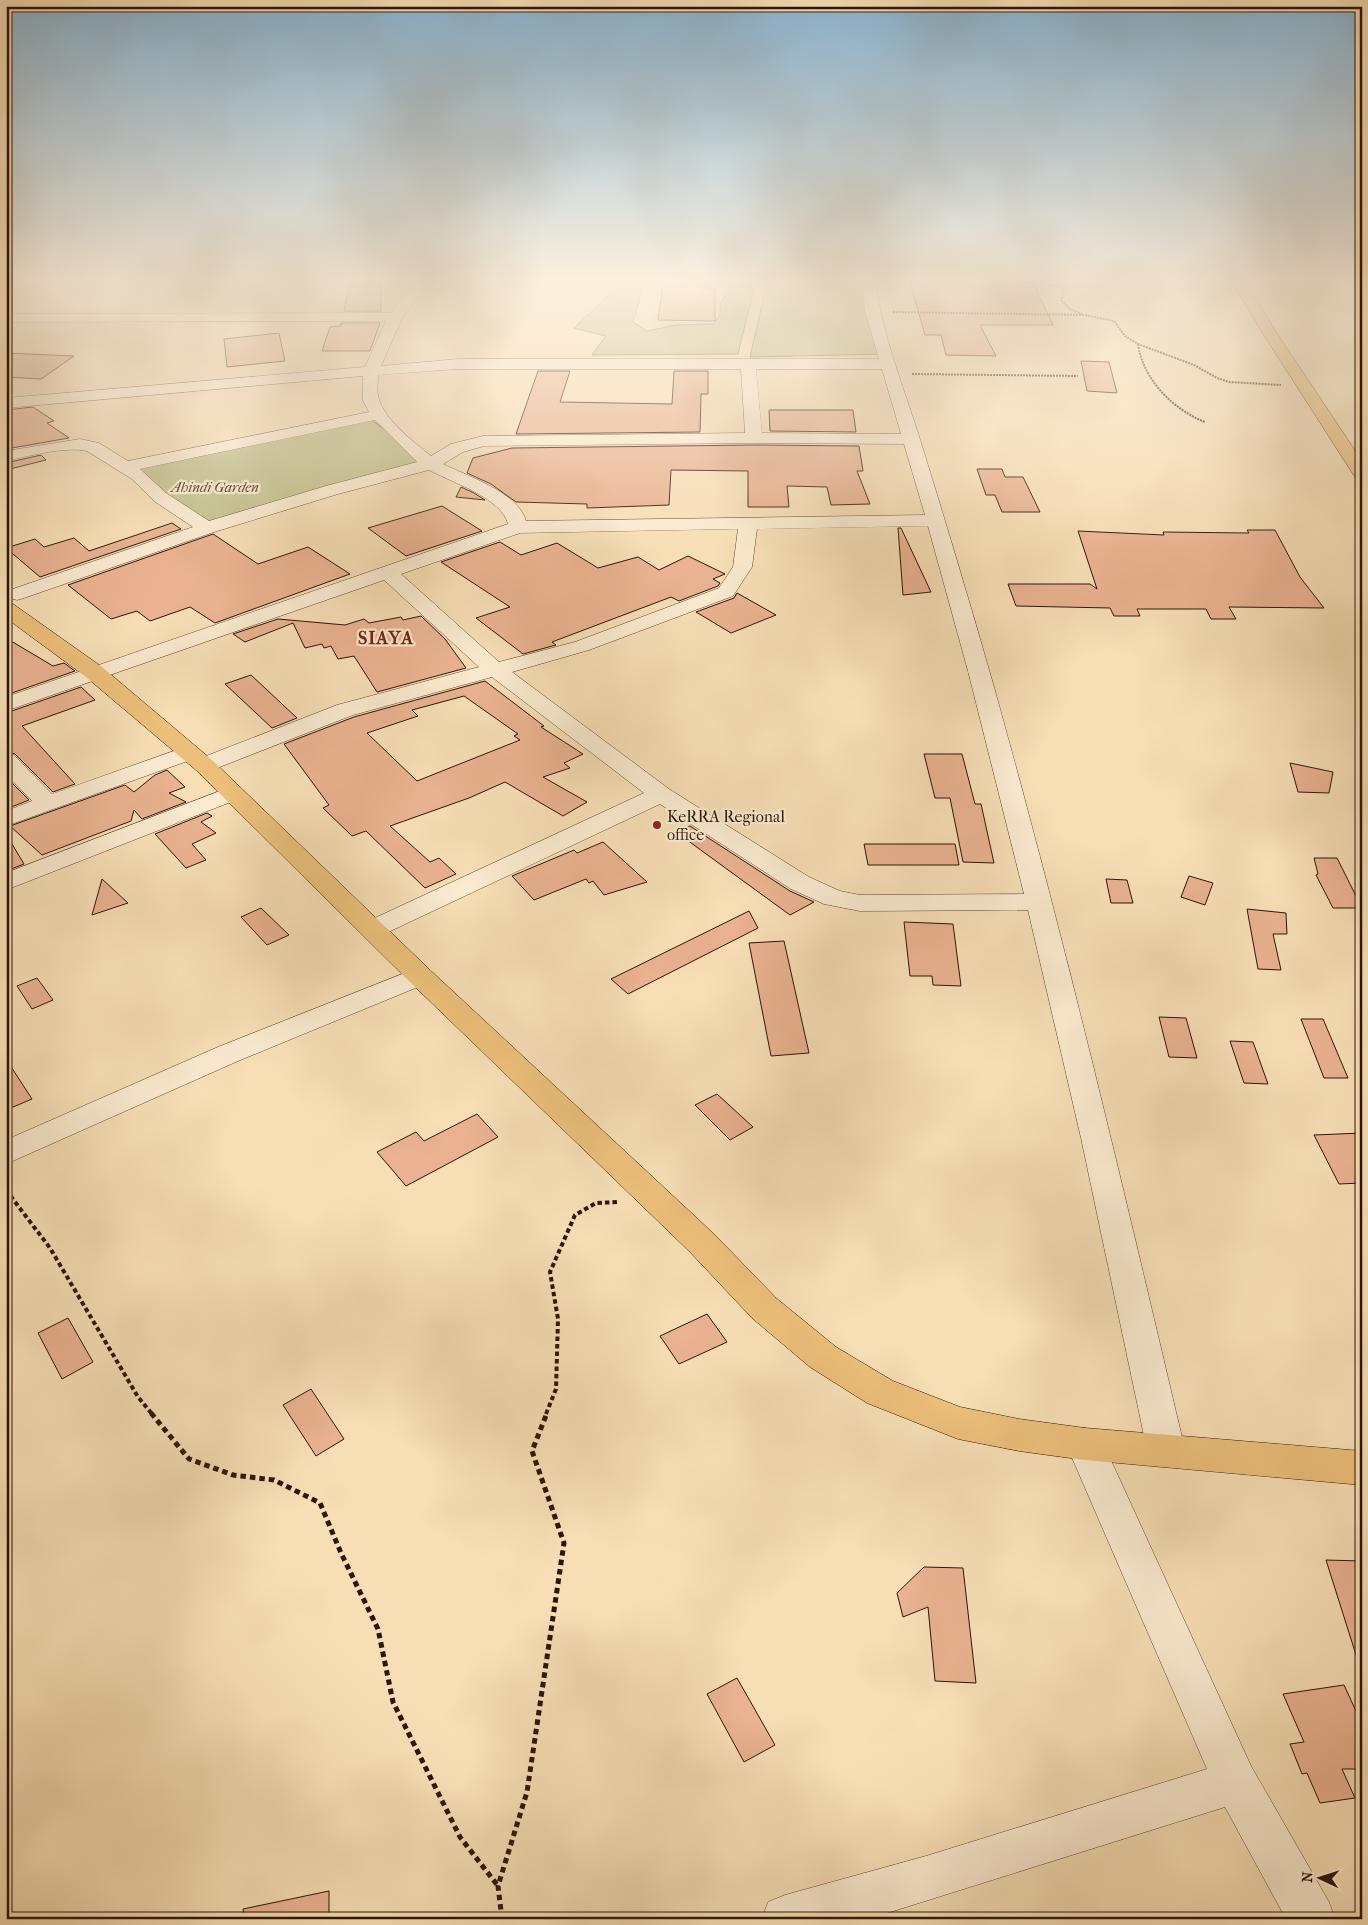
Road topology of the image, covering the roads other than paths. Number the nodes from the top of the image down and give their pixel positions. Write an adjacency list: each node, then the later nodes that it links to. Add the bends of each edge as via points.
1 (398, 369): 6 (street)
2 (748, 369): 9 (street)
3 (885, 369): 4 (street)
4 (891, 369): 10 (street)
5 (1293, 369): 14 (main road)
6 (371, 371): 7 (street); 8 (street, via 369,389)
7 (6, 403)
8 (377, 415): 12 (street); 13 (street)
9 (754, 438): 10 (street); 12 (street, via 483,441 457,448)
10 (911, 439): 15 (street)
11 (6, 456): 13 (street, via 39,448 80,444 93,447)
12 (430, 464): 17 (street); 18 (street, via 482,489 510,510 518,520)
13 (125, 467): 17 (street, via 160,497)
14 (1362, 474)
15 (935, 520): 16 (street); 31 (street, via 989,707)
16 (748, 522): 18 (street); 21 (street, via 745,562 739,579 726,592 582,646)
17 (207, 528): 20 (street)
18 (518, 528): 19 (street)
19 (388, 573): 21 (street); 22 (street)
20 (11, 601): 22 (main road)
21 (496, 670): 24 (street, via 396,694); 27 (street)
22 (94, 672): 23 (street); 24 (main road)
23 (6, 704)
24 (196, 759): 26 (main road); 28 (street)
25 (6, 760): 28 (street)
26 (233, 793): 30 (street); 32 (main road)
27 (661, 794): 31 (street, via 750,853 800,883 833,898 860,903); 32 (street)
28 (48, 804): 29 (street)
29 (6, 819)
30 (6, 882)
31 (1039, 902): 36 (street)
32 (373, 929): 33 (main road)
33 (420, 976): 34 (street, via 228,1054); 35 (main road, via 702,1243 764,1308 823,1357 880,1392 958,1423)
34 (6, 1153)
35 (1085, 1444): 36 (main road); 38 (street)
36 (1166, 1450): 37 (main road)
37 (1362, 1468)
38 (1235, 1782): 39 (street, via 926,1879); 40 (street)
39 (785, 1919)
40 (1312, 1919)

